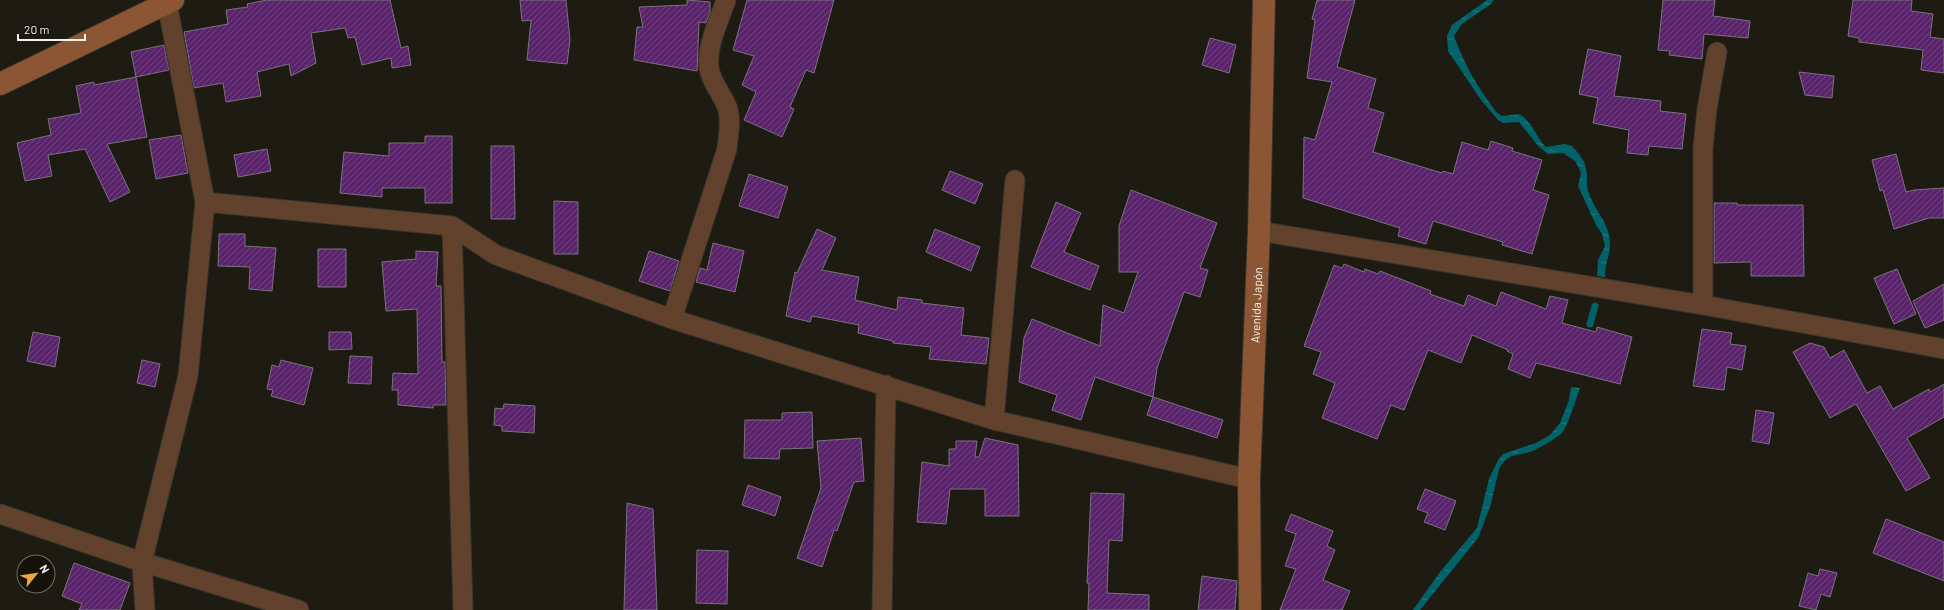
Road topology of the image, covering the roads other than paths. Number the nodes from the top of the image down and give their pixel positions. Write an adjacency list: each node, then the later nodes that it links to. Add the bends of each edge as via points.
1 (726, 0): 11 (street, via 710,48 709,68 716,87 728,107 727,149)
2 (1264, 0): 9 (street, Avenida Japón)
3 (170, 2): 5 (street); 7 (street)
4 (1717, 52): 10 (street, via 1703,148)
5 (0, 84)
6 (1015, 180): 14 (street)
7 (205, 202): 8 (street); 17 (street, via 188,376)
8 (452, 226): 11 (street, via 496,255); 20 (street)
9 (1259, 231): 10 (street); 15 (street, Avenida Japón)
10 (1703, 306): 12 (street)
11 (672, 319): 13 (street)
12 (1944, 349)
13 (886, 385): 14 (street); 21 (street)
14 (994, 420): 15 (street)
15 (1249, 478): 22 (street, Avenida Japón)
16 (0, 514): 17 (street)
17 (142, 562): 18 (street); 19 (street)
18 (145, 610)
19 (299, 610)
20 (463, 610)
21 (882, 610)
22 (1250, 610)

